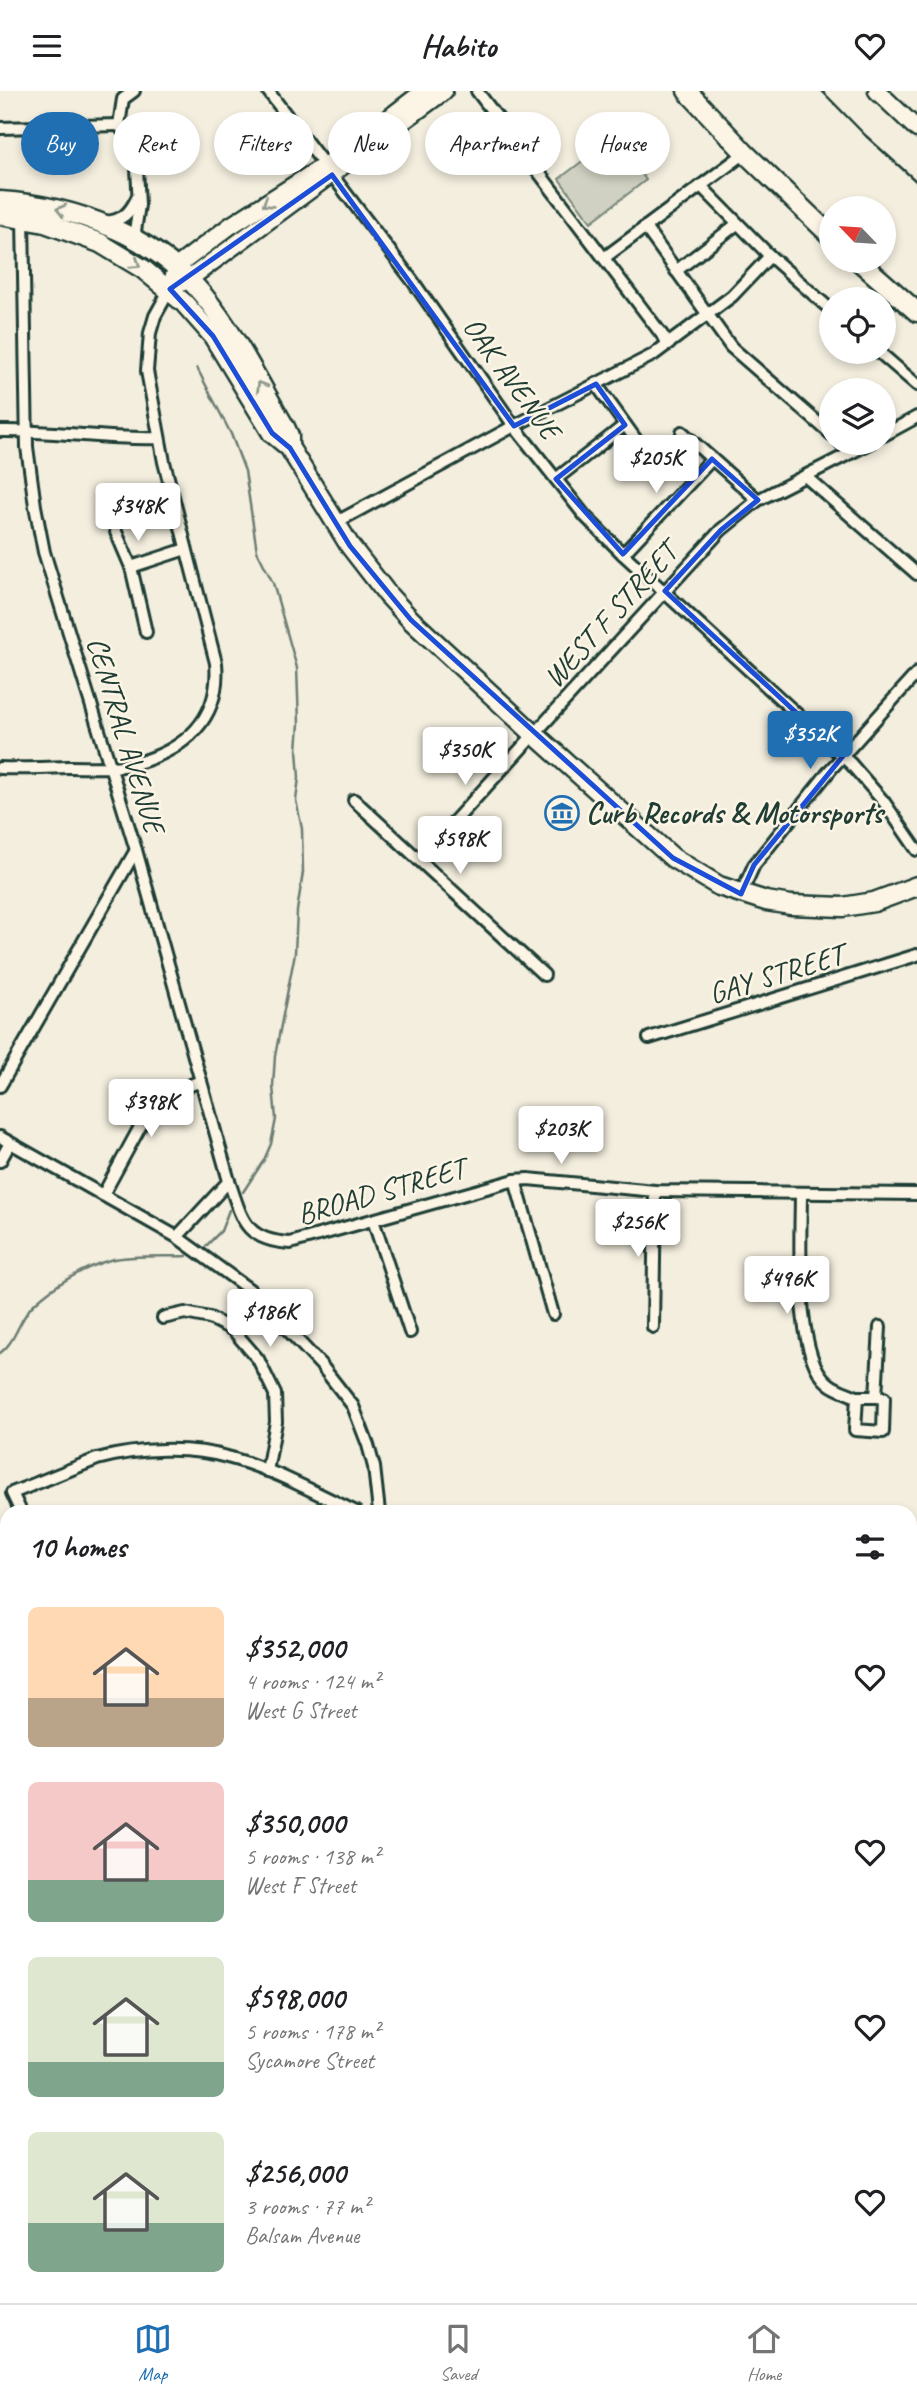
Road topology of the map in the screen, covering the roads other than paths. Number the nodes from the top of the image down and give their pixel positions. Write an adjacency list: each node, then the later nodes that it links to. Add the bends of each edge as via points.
1 (134, 91): 8 (street, via 123,99)
2 (268, 91): 15 (street, OAK AVENUE)
3 (424, 91): 9 (street)
4 (444, 91): 10 (street)
5 (477, 91): 29 (street)
6 (687, 91): 14 (main road)
7 (877, 91): 13 (street)
8 (121, 112)
9 (398, 112)
10 (411, 113)
11 (113, 125): 12 (street)
12 (0, 128)
13 (917, 129)
14 (745, 153): 18 (street); 25 (main road)
15 (328, 170): 32 (street)
16 (137, 175): 19 (street)
17 (332, 175): 44 (street, OAK AVENUE)
18 (701, 186): 24 (street); 26 (street)
19 (137, 198): 23 (street, via 123,218); 27 (street, via 135,231)
20 (0, 201): 23 (main road, one-way to 20, via 49,207)
21 (0, 215): 22 (main road)
22 (23, 218): 33 (main road, one-way to 33, via 100,243); 47 (street, CENTRAL AVENUE)
23 (99, 221): 27 (main road)
24 (737, 224): 28 (street); 30 (street)
25 (819, 224)
26 (645, 227): 29 (street); 30 (street)
27 (142, 244): 32 (main road)
28 (770, 256): 34 (street); 36 (street)
29 (604, 258): 37 (street)
30 (676, 271): 36 (street)
31 (873, 273): 35 (main road)
32 (183, 274): 33 (street); 51 (main road, one-way to 32, via 287,429 241,352 214,308)
33 (170, 289): 49 (street, via 155,316 147,345); 51 (main road, via 207,328 272,433)
34 (819, 299)
35 (917, 312)
36 (709, 314): 37 (street); 42 (street, via 731,347)
37 (669, 344): 39 (street)
38 (893, 364): 40 (street)
39 (596, 384): 43 (street); 44 (street)
40 (917, 385)
41 (917, 417): 45 (street)
42 (819, 424)
43 (625, 425): 50 (street); 55 (street)
44 (514, 426): 55 (street, OAK AVENUE); 57 (street)
45 (896, 428)
46 (0, 431): 47 (street)
47 (27, 431): 49 (street); 68 (street, CENTRAL AVENUE, via 44,552)
48 (682, 432): 53 (street)
49 (159, 438): 59 (street)
50 (639, 444)
51 (289, 447): 57 (main road)
52 (846, 455): 54 (street, WEST F STREET)
53 (712, 459): 56 (street); 60 (street)
54 (806, 476): 56 (street, WEST F STREET); 62 (street)
55 (556, 479): 60 (street, OAK AVENUE)
56 (758, 500): 63 (street, WEST F STREET, via 721,530)
57 (335, 523): 66 (main road, via 368,573 398,606)
58 (116, 532): 61 (street)
59 (186, 549): 61 (street); 68 (street, via 216,663 212,704 182,743 132,764)
60 (623, 554): 63 (street, OAK AVENUE)
61 (131, 567): 64 (street)
62 (917, 574)
63 (665, 591): 66 (street, WEST F STREET); 67 (street, OAK AVENUE)
64 (146, 632)
65 (917, 673): 67 (street)
66 (534, 734): 73 (street, WEST F STREET); 75 (main road, via 673,858)
67 (843, 756): 72 (street, OAK AVENUE, via 884,801); 75 (street, via 754,865)
68 (111, 766): 69 (street); 71 (street, CENTRAL AVENUE)
69 (0, 768)
70 (354, 800): 73 (street)
71 (136, 850): 79 (street, CENTRAL AVENUE); 80 (street)
72 (917, 850)
73 (419, 860): 77 (street)
74 (917, 886): 75 (main road, via 874,902 843,907 791,905)
75 (741, 894)
76 (917, 955): 78 (street, GAY STREET)
77 (544, 975)
78 (649, 1038)
79 (201, 1081): 84 (street, CENTRAL AVENUE); 88 (street, via 156,1103)
80 (0, 1086)
81 (5, 1140): 82 (street); 88 (street)
82 (0, 1161)
83 (515, 1180): 85 (street, BROAD STREET); 89 (street, BROAD STREET); 91 (street)
84 (229, 1181): 89 (street, BROAD STREET, via 241,1216 262,1238 298,1242); 90 (street)
85 (655, 1192): 86 (street, BROAD STREET); 93 (street)
86 (801, 1193): 87 (street, BROAD STREET); 96 (street, via 800,1299 812,1356 828,1384)
87 (917, 1194)
88 (103, 1195): 90 (street)
89 (373, 1220): 95 (street)
90 (177, 1237): 103 (street, via 250,1290 353,1406 374,1467)
91 (553, 1314)
92 (163, 1318): 98 (street, via 185,1313 210,1318 233,1330 258,1359 275,1394 276,1422)
93 (653, 1327)
94 (880, 1327): 97 (street)
95 (410, 1332)
96 (857, 1397): 97 (street); 97 (street, via 855,1430 883,1432 884,1398)
97 (876, 1398)
98 (267, 1471): 99 (street); 100 (street, via 204,1453 111,1455 12,1493)
99 (334, 1502): 101 (street); 102 (street)
100 (18, 1505)
101 (331, 1505)
102 (341, 1505)
103 (378, 1505)

